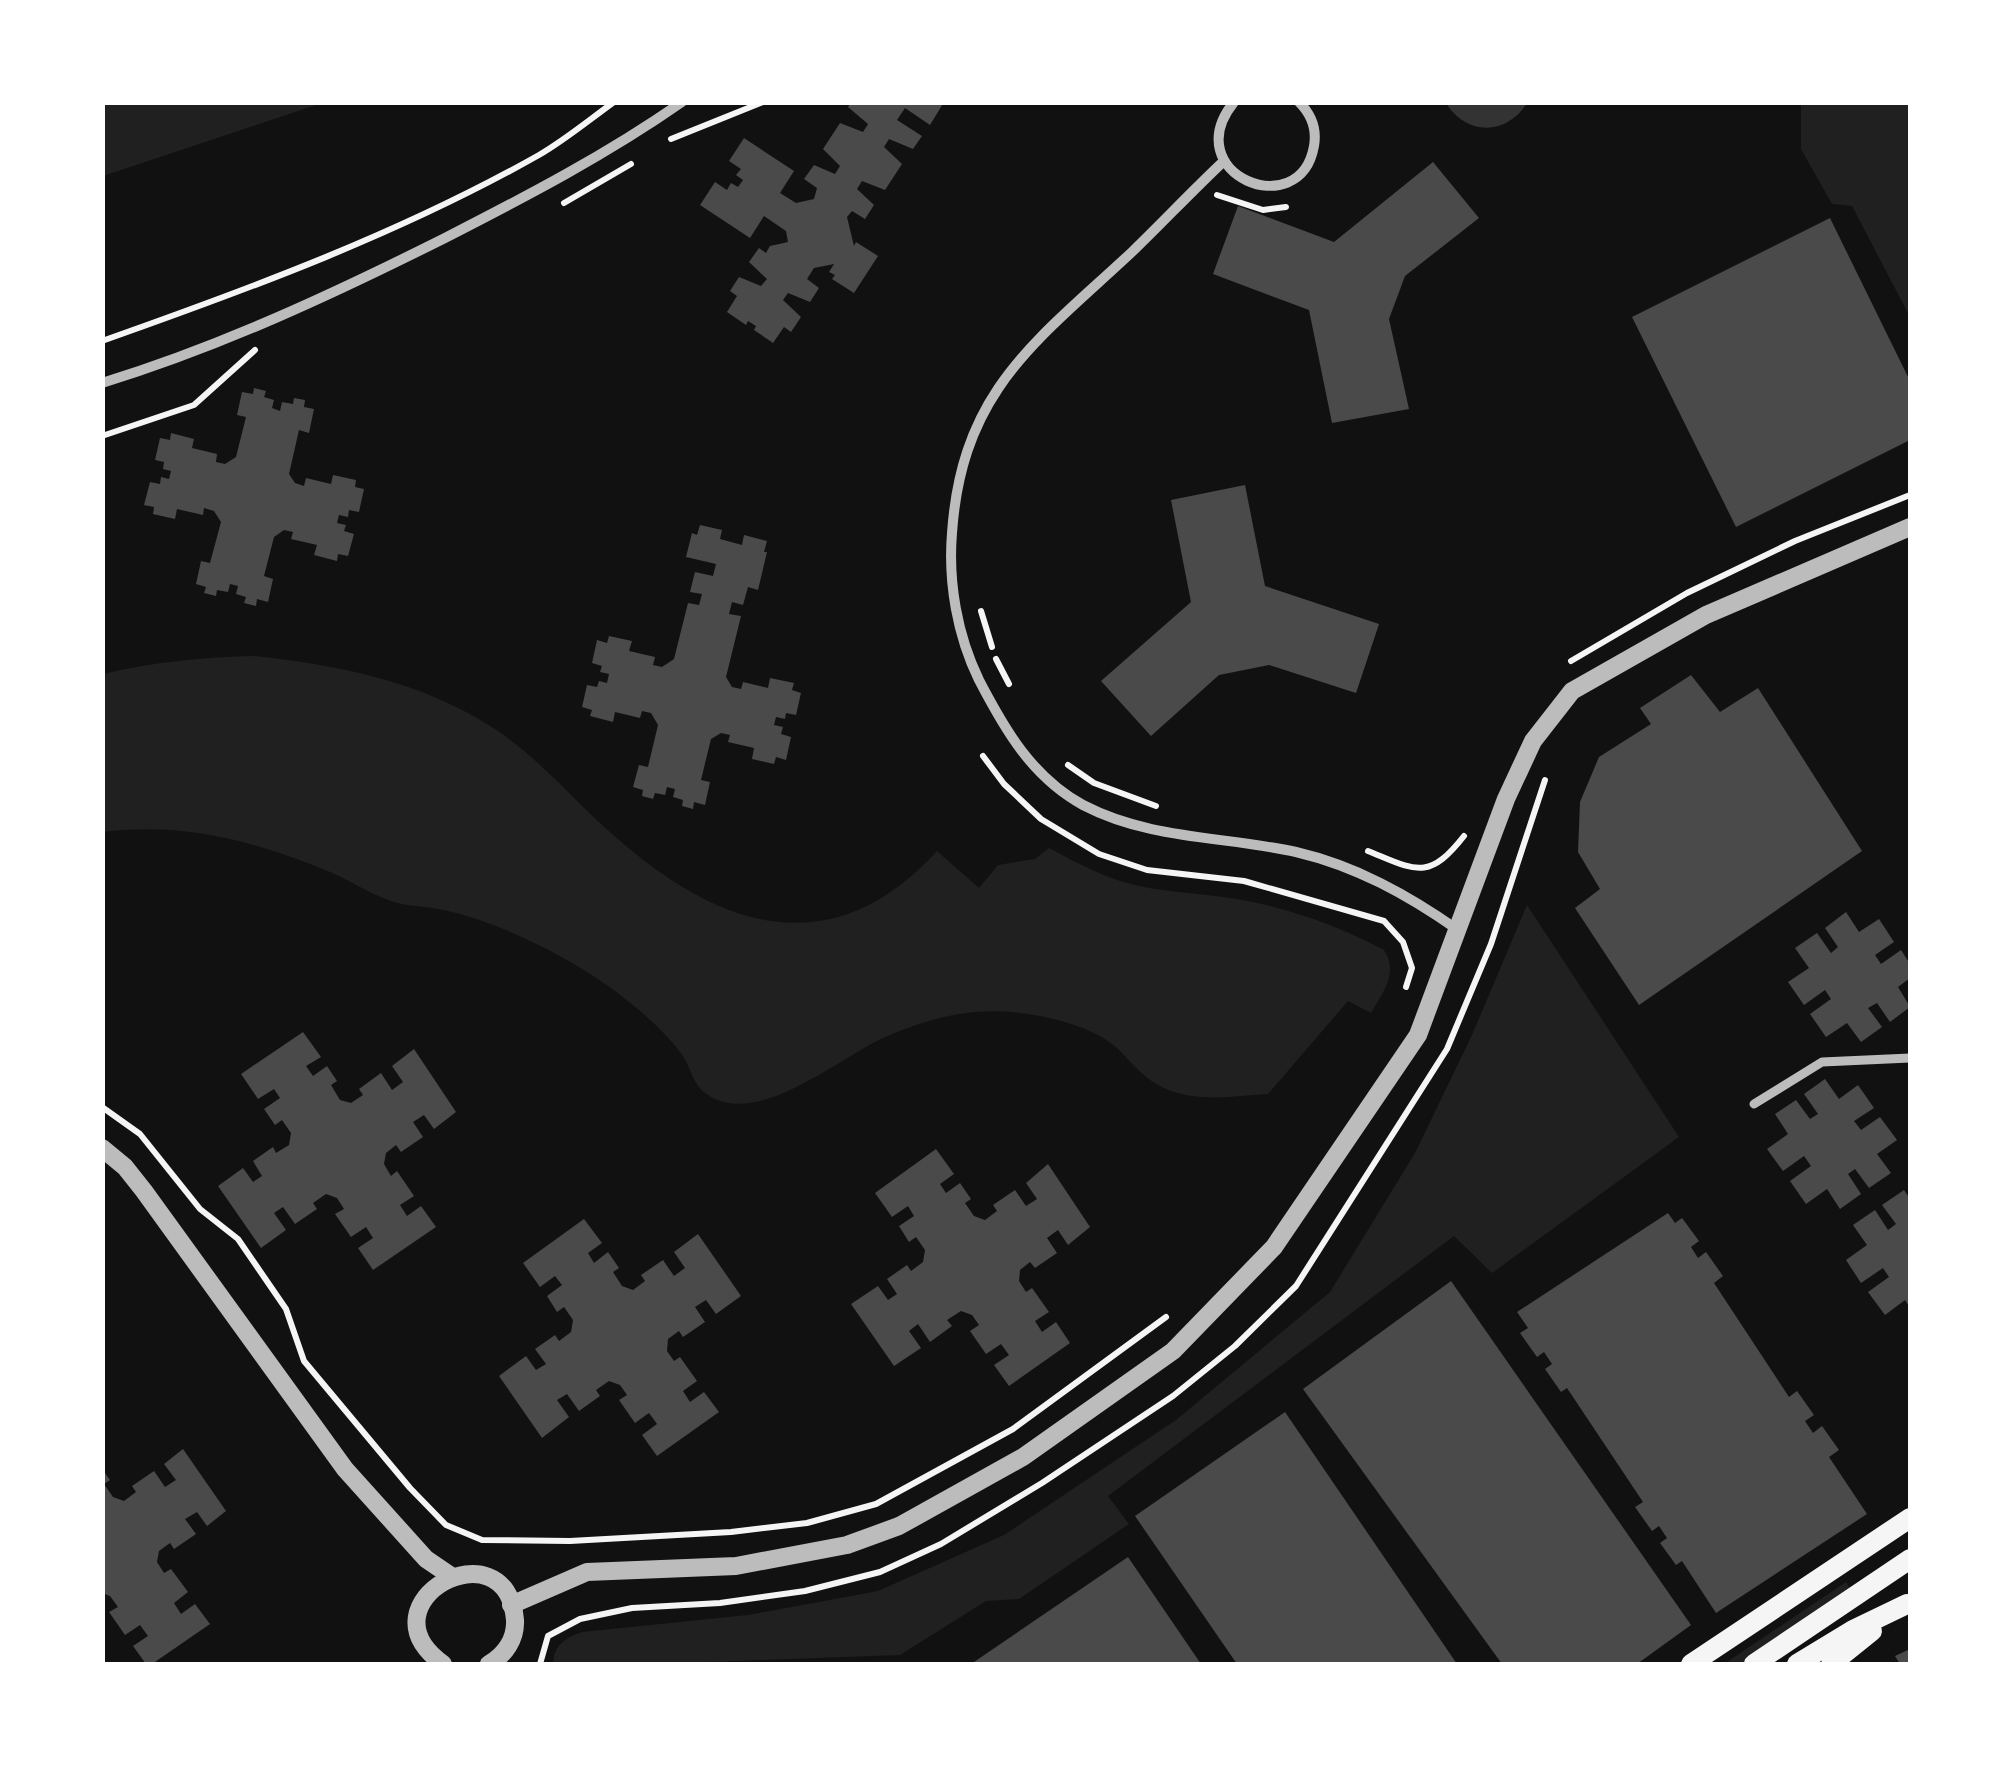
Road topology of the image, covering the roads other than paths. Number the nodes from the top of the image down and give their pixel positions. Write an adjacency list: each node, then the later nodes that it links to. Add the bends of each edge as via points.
1 (682, 102): 5 (street, via 569,175 371,275 254,329)
2 (1234, 102): 4 (street, via 1219,129)
3 (1299, 102): 4 (street, via 1316,140 1292,180 1262,187 1233,173)
4 (1224, 160): 7 (street, via 1032,343 989,401 962,468 950,557 971,664 1018,749 1083,804 1163,834 1254,844 1341,866)
5 (102, 384)
6 (1910, 527): 7 (street, via 1706,615 1572,691 1533,741)
7 (1458, 930): 15 (street, via 1418,1035 1274,1247 1173,1351 1023,1457 882,1532 736,1566 587,1572)
8 (1910, 1058): 9 (street, via 1822,1062)
9 (1754, 1104)
10 (102, 1148): 13 (street, via 144,1191 345,1469 426,1559)
11 (1910, 1518): 18 (main road)
12 (1910, 1559): 19 (main road)
13 (452, 1576): 15 (street, via 492,1580); 16 (street, via 429,1591 418,1616 423,1643)
14 (1909, 1602): 20 (main road); 21 (main road)
15 (512, 1604): 17 (street, via 511,1641)
16 (443, 1664)
17 (489, 1664)
18 (1691, 1664)
19 (1754, 1664)
20 (1797, 1664)
21 (1831, 1664)

